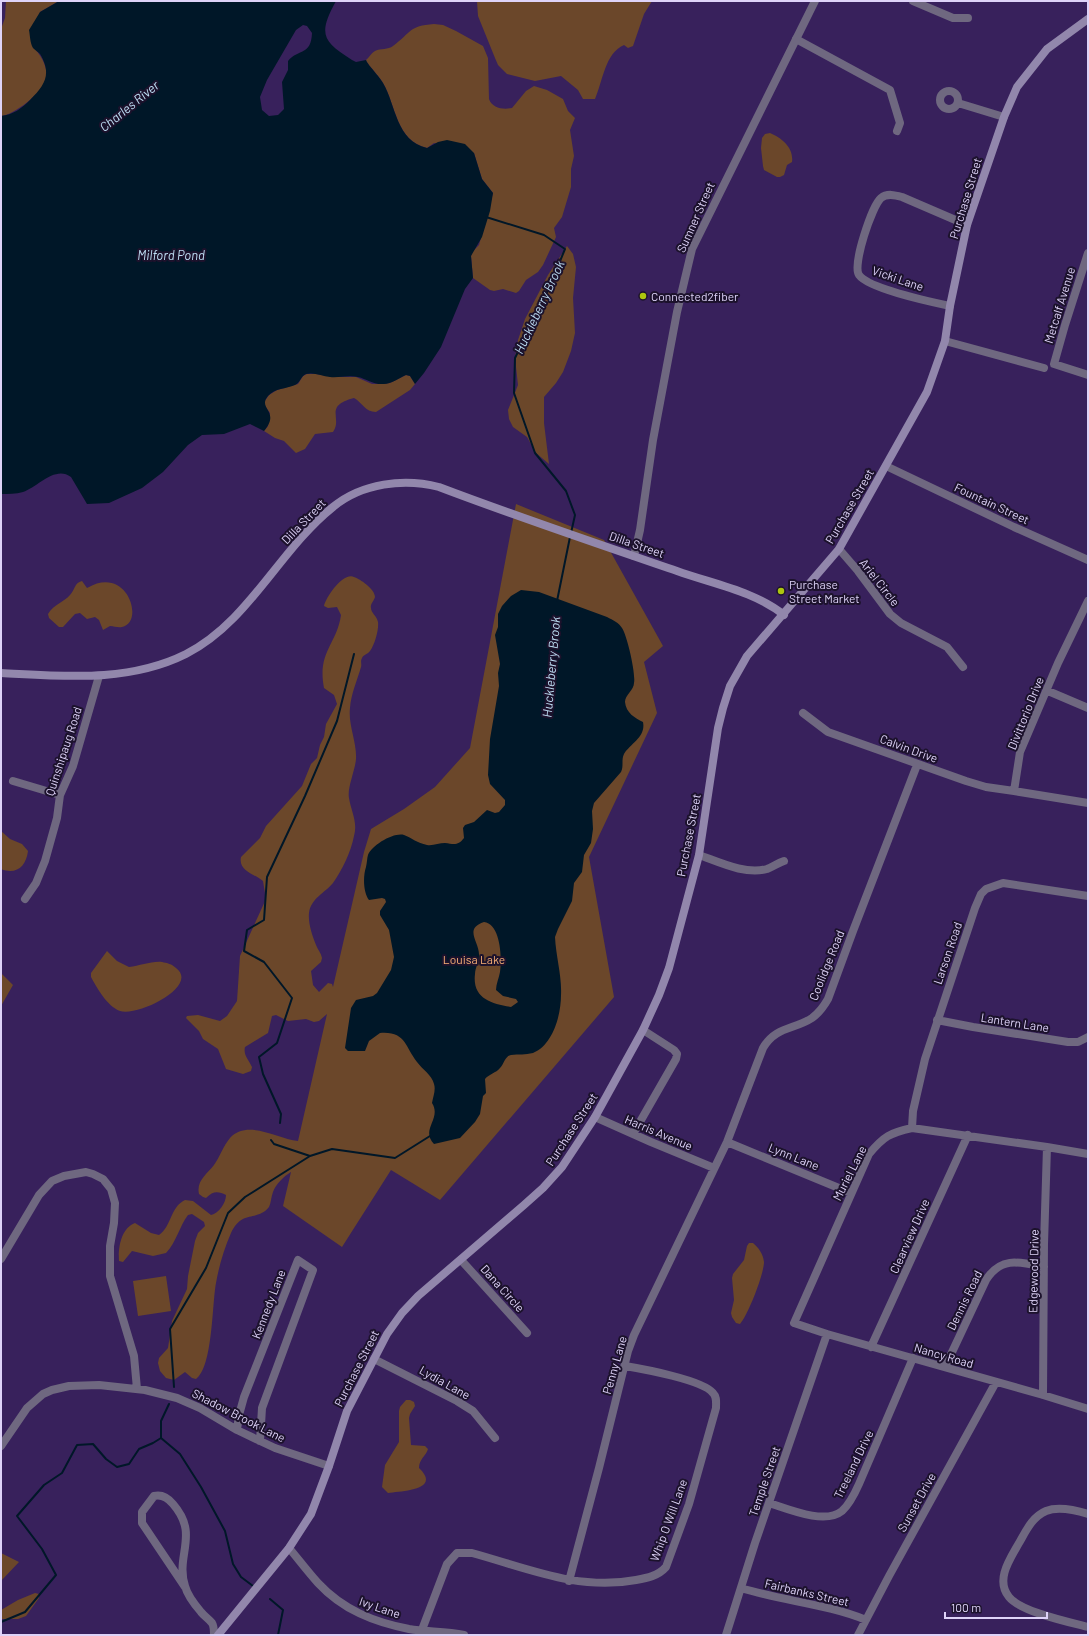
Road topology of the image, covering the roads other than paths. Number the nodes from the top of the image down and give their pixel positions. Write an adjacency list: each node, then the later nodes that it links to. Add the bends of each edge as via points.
1 (815, 1): 5 (street, Sumner Street)
2 (913, 1): 3 (street, via 953,18)
3 (968, 18)
4 (1088, 19): 7 (main road, Purchase Street, via 1047,49 1018,87)
5 (796, 39): 8 (street, via 890,90 900,123); 17 (street, Sumner Street, via 692,250 677,312)
6 (958, 103): 7 (street)
7 (1004, 117): 9 (main road, Purchase Street)
8 (897, 131)
9 (967, 225): 11 (main road, Purchase Street); 11 (street, Vicki Lane, via 902,197 889,195 881,198 873,210 856,269 858,275 868,282)
10 (1088, 253): 14 (street, Metcalf Avenue, via 1054,364)
11 (950, 306): 12 (main road, Purchase Street)
12 (945, 341): 13 (street); 15 (main road, Purchase Street, via 927,392)
13 (1044, 368)
14 (1088, 375)
15 (886, 466): 16 (main road, Purchase Street); 18 (street, Fountain Street)
16 (839, 549): 20 (main road, Purchase Street); 21 (street, Ariel Circle, via 890,614 901,623 947,646)
17 (634, 556): 20 (main road, Dilla Street, via 765,602); 23 (main road, Dilla Street, via 428,484 390,484 360,491 333,506 316,521 245,606 206,641 161,665)
18 (1088, 560)
19 (1088, 601): 24 (street, Divittorio Drive, via 1058,663)
20 (784, 614): 32 (main road, Purchase Street, via 747,656 730,686 718,728)
21 (963, 667)
22 (1, 673): 23 (main road, Dilla Street)
23 (99, 676): 30 (street, Quinshipaug Road, via 73,766)
24 (1048, 691): 25 (street); 29 (street, Divittorio Drive, via 1020,752)
25 (1088, 708)
26 (803, 712): 27 (street, Calvin Drive, via 828,732)
27 (917, 765): 29 (street, Calvin Drive, via 986,787); 43 (street, Coolidge Road, via 828,999 812,1018 781,1031 765,1044)
28 (13, 782): 30 (street)
29 (1014, 791): 31 (street)
30 (60, 794): 35 (street, Quinshipaug Road, via 57,818 45,861 36,883)
31 (1088, 803)
32 (699, 856): 33 (street, via 755,870 766,869); 37 (main road, Purchase Street, via 669,968)
33 (784, 861)
34 (1088, 896): 36 (street, Larson Road, via 1008,883 996,884 986,889 975,908)
35 (25, 899)
36 (937, 1020): 38 (street, Lantern Lane, via 1068,1042 1078,1042); 40 (street, Larson Road, via 916,1094)
37 (643, 1030): 39 (main road, Purchase Street); 41 (street, via 677,1054)
38 (1088, 1037)
39 (595, 1117): 41 (street, Harris Avenue); 49 (main road, Purchase Street, via 562,1167 543,1188)
40 (912, 1128): 42 (street, Muriel Lane); 47 (street, Muriel Lane, via 893,1132 880,1141 870,1154)
41 (633, 1134): 46 (street, Harris Avenue)
42 (968, 1135): 44 (street, Muriel Lane); 54 (street, Clearview Drive)
43 (727, 1142): 46 (street, Coolidge Road); 47 (street, Lynn Lane)
44 (1047, 1147): 45 (street, Muriel Lane); 50 (street, Edgewood Drive)
45 (1088, 1154)
46 (714, 1168): 57 (street, Penny Lane, via 634,1335)
47 (851, 1193): 51 (street, Muriel Lane)
48 (1, 1259): 60 (street, via 39,1194 52,1181 86,1172 103,1180 111,1189 115,1203 110,1246 110,1276 134,1356)
49 (461, 1260): 52 (street, Dana Circle); 56 (main road, Purchase Street, via 402,1313)
50 (1044, 1267): 58 (street, Dennis Road, via 1008,1262 993,1270); 61 (street, Edgewood Drive)
51 (794, 1323): 53 (street, Nancy Road)
52 (527, 1333)
53 (826, 1334): 54 (street, Nancy Road); 68 (street, Temple Street)
54 (871, 1347): 55 (street, Nancy Road)
55 (913, 1358): 58 (street, Nancy Road); 68 (street, Treeland Drive, via 859,1484 844,1509 826,1517)
56 (374, 1359): 64 (street, Lydia Lane, via 438,1390 473,1411); 67 (main road, Purchase Street, via 347,1411)
57 (625, 1366): 71 (street, Penny Lane); 71 (street, Whip O Will Lane, via 706,1387 716,1398 716,1408 689,1504 668,1563 663,1570 646,1578 624,1582)
58 (945, 1367): 59 (street, Nancy Road)
59 (996, 1382): 61 (street, Nancy Road); 74 (street, Sunset Drive)
60 (137, 1389): 63 (street, Shadow Brook Lane, via 177,1398); 66 (street, Shadow Brook Lane, via 69,1386 52,1390 27,1408)
61 (1043, 1395): 62 (street, Nancy Road)
62 (1088, 1410)
63 (237, 1430): 65 (street, Shadow Brook Lane); 65 (street, Kennedy Lane, via 244,1397 298,1260 313,1270 262,1408)
64 (495, 1438)
65 (260, 1441): 67 (street, Shadow Brook Lane)
66 (1, 1446)
67 (329, 1466): 70 (main road, Purchase Street, via 311,1514)
68 (769, 1503): 73 (street, Temple Street)
69 (1088, 1514): 75 (street, via 1069,1509 1056,1509 1035,1518 1007,1564 1004,1579 1009,1597 1022,1608)
70 (289, 1548): 76 (street, Ivy Lane, via 319,1584 360,1615); 78 (main road, Purchase Street)
71 (569, 1581): 76 (street, Whip O Will Lane, via 462,1552 452,1558 444,1570)
72 (185, 1587): 72 (street, via 183,1568 187,1537 184,1522 172,1502 159,1495 154,1496 142,1512 142,1523); 77 (street, via 201,1612 212,1623)
73 (741, 1588): 74 (street, Fairbanks Street); 80 (street, Temple Street)
74 (866, 1620): 81 (street, Sunset Drive)
75 (1088, 1627)
76 (421, 1633): 79 (street, Ivy Lane)
77 (214, 1635)
78 (218, 1635)
79 (464, 1635)
80 (726, 1635)
81 (858, 1635)

